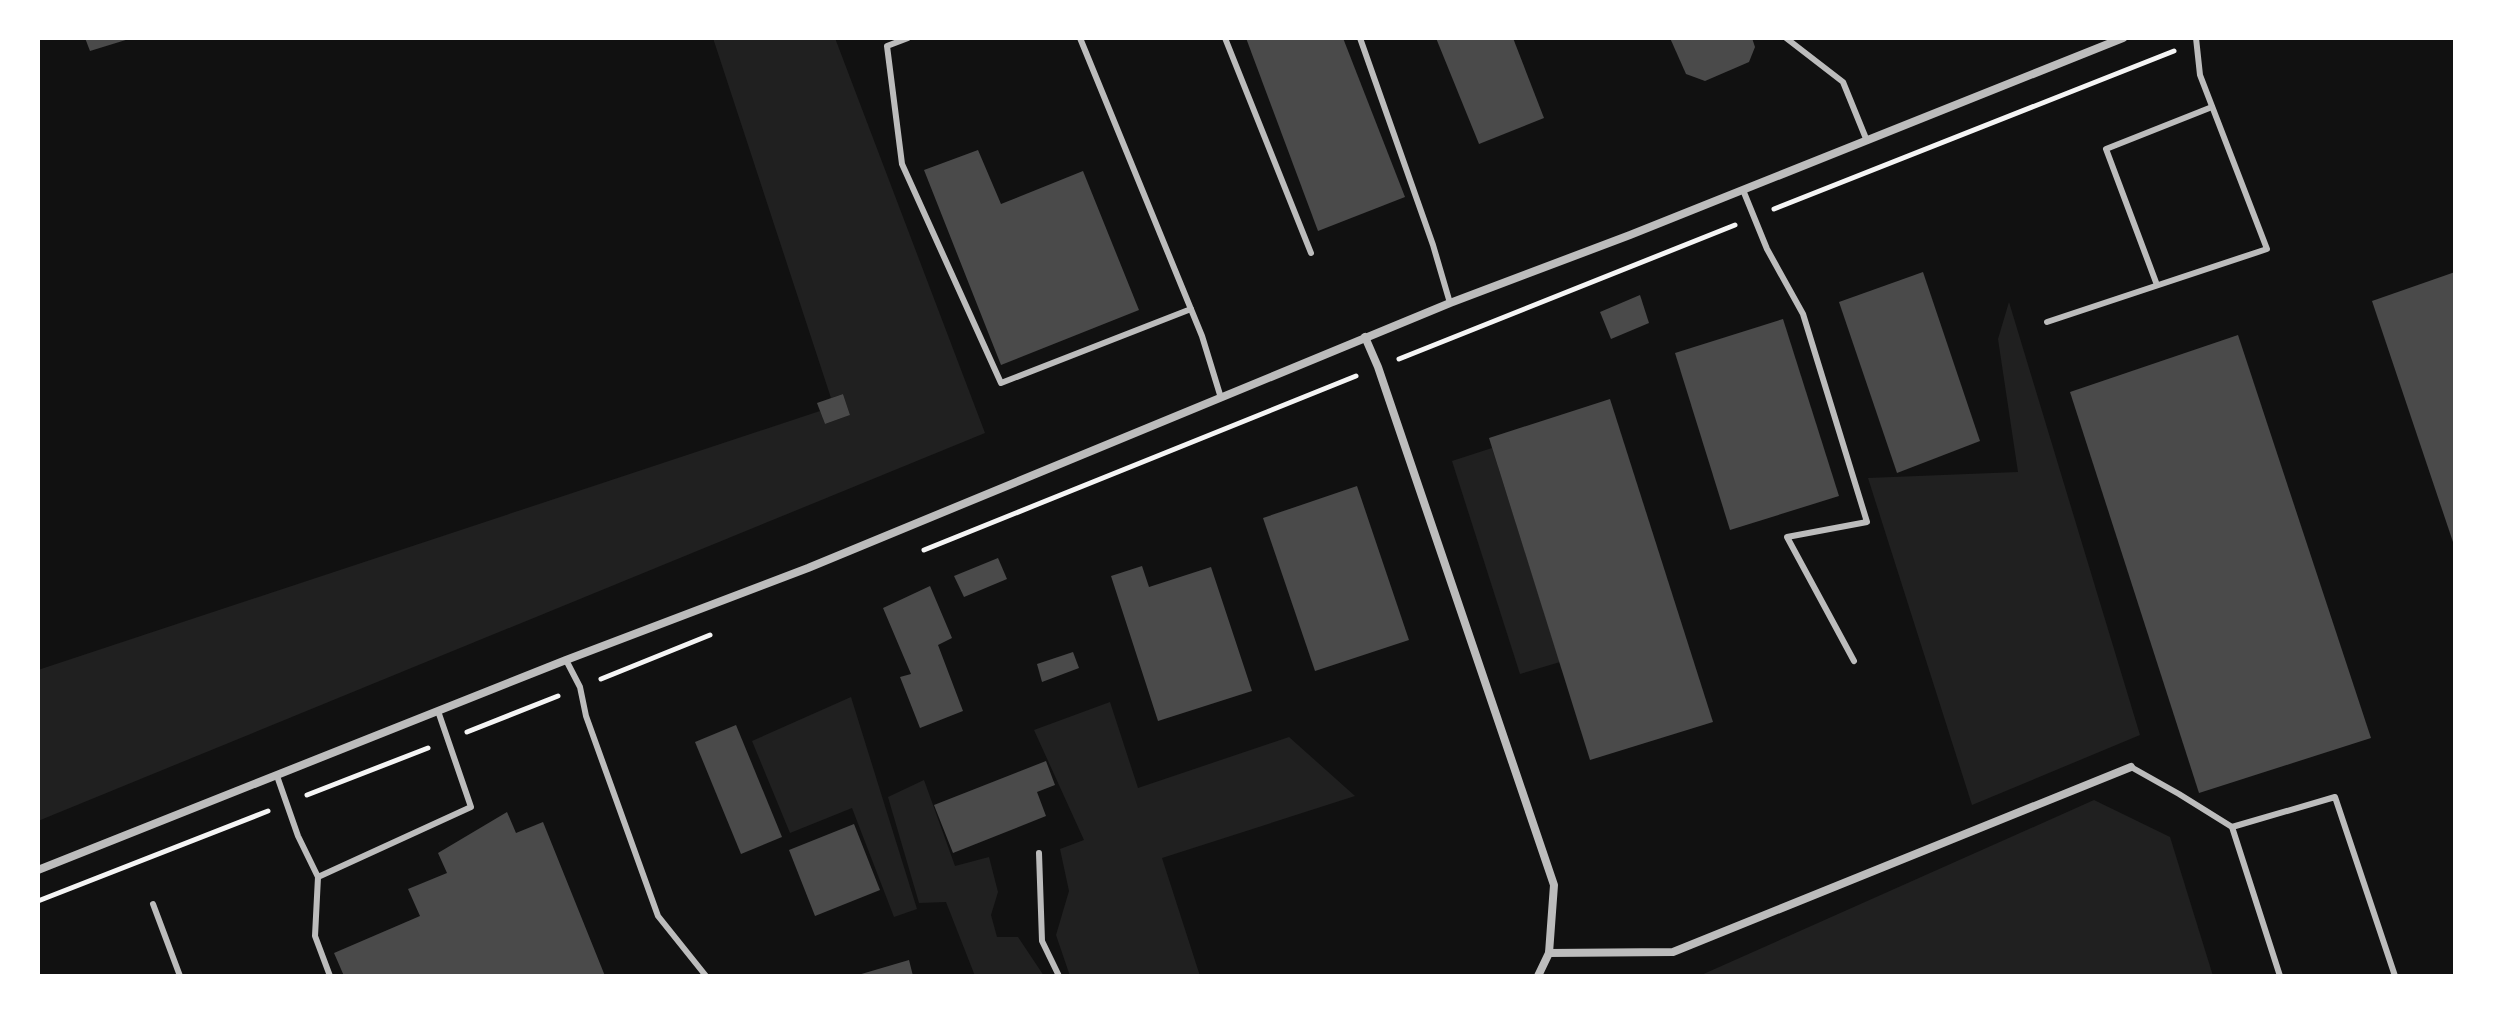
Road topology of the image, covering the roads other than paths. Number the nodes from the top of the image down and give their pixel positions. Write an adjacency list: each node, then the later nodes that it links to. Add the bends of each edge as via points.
1 (908, 38): 14 (lane, via 887,46 902,164 1001,383)
2 (1080, 38): 14 (lane)
3 (1225, 38): 11 (lane)
4 (1360, 38): 13 (lane)
5 (1786, 38): 9 (lane, via 1843,82)
6 (2123, 38): 9 (street)
7 (2196, 40): 8 (lane, via 2200,75)
8 (2212, 107): 12 (lane, via 2106,149); 12 (lane, via 2267,249)
9 (1867, 141): 10 (street)
10 (1743, 190): 13 (street); 19 (lane, via 1767,249 1803,314 1867,522 1787,537)
11 (1311, 253)
12 (2157, 285): 15 (lane)
13 (1450, 303): 16 (street)
14 (1191, 309): 17 (lane)
15 (2047, 322)
16 (1365, 337): 17 (street); 28 (street, via 1554,885)
17 (1221, 398): 18 (street, via 808,568)
18 (566, 660): 20 (street); 31 (lane, via 580,687 658,916)
19 (1854, 661)
20 (438, 711): 22 (street); 26 (lane, via 471,807)
21 (2131, 767): 23 (lane); 28 (street, via 1673,952)
22 (277, 776): 25 (street); 26 (lane)
23 (2232, 827): 34 (lane); 35 (lane, via 2335,797)
24 (1039, 853): 32 (lane, via 1042,941)
25 (38, 870)
26 (318, 877): 30 (lane, via 315,936)
27 (153, 904): 29 (lane)
28 (1549, 953): 33 (street)
29 (180, 976)
30 (330, 976)
31 (706, 976)
32 (1059, 976)
33 (1538, 976)
34 (2280, 976)
35 (2395, 976)

